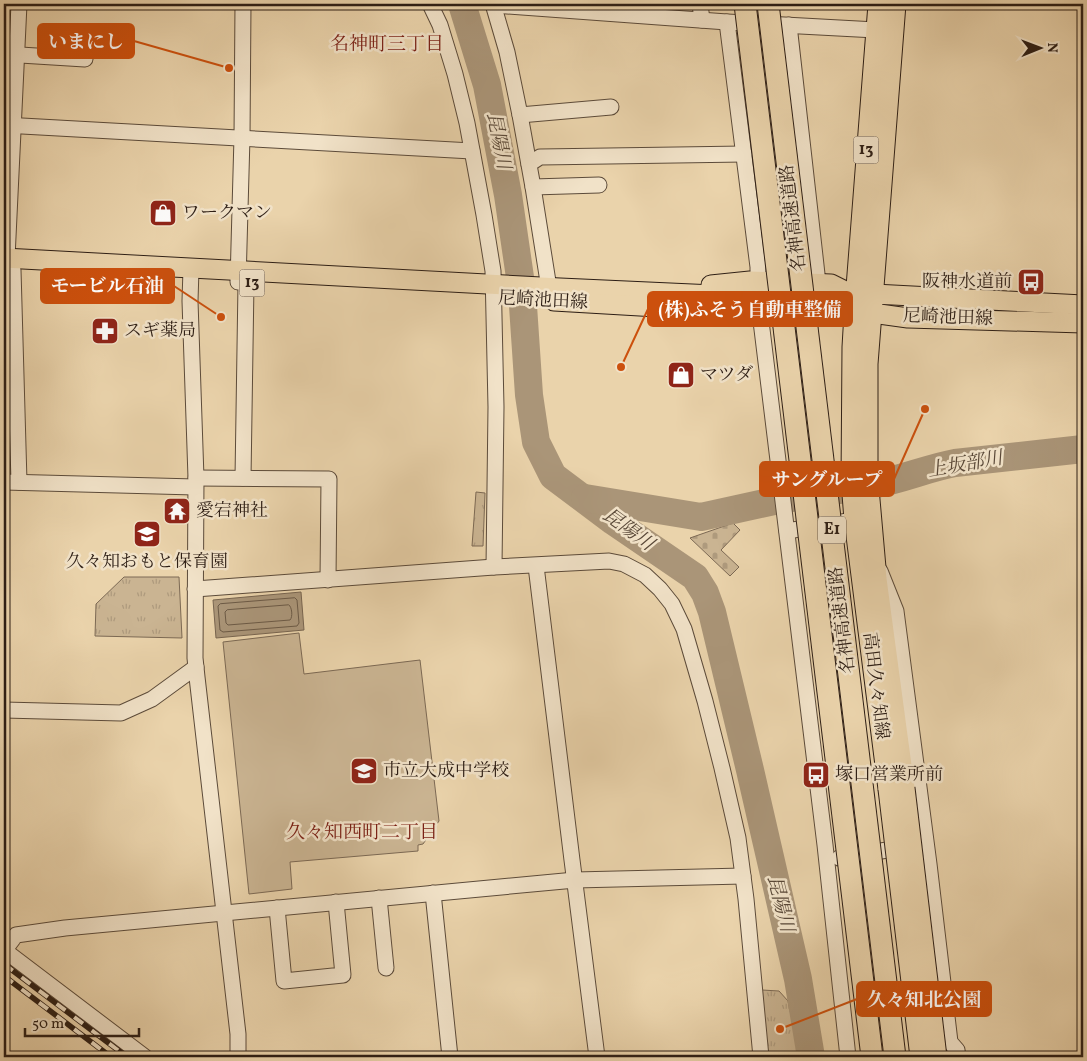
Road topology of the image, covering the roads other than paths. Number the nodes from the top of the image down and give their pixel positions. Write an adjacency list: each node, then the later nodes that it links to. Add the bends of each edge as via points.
1 (19, 4): 15 (street)
2 (243, 4): 20 (street)
3 (430, 4): 21 (street, via 455,74)
4 (493, 4): 10 (street); 18 (street)
5 (700, 4): 11 (street)
6 (745, 4): 69 (highway, 名神高速道路 / E1, bridge)
7 (768, 4): 70 (highway, 名神高速道路 / E1, bridge)
8 (878, 4): 14 (main road, 13)
9 (896, 4): 34 (main road, 13)
10 (581, 7): 11 (street)
11 (702, 20): 12 (street)
12 (727, 22): 13 (street); 22 (street)
13 (789, 25): 14 (street); 30 (street)
14 (876, 30): 34 (main road, 13)
15 (10, 54): 16 (street); 19 (street)
16 (85, 59)
17 (610, 108): 18 (street)
18 (520, 116): 23 (street)
19 (8, 125): 20 (street); 26 (street)
20 (242, 137): 21 (street); 28 (street)
21 (472, 151): 31 (street)
22 (744, 154): 23 (street, via 540,157); 29 (street)
23 (529, 164): 25 (street)
24 (599, 185): 25 (street)
25 (533, 186): 33 (street, via 546,272)
26 (7, 264): 27 (main road, 尼崎池田線 / 13); 39 (street)
27 (190, 275): 28 (main road, 尼崎池田線 / 13); 40 (street)
28 (241, 279): 31 (main road, 尼崎池田線 / 13); 38 (street)
29 (758, 282): 30 (main road, 尼崎池田線 / 13); 32 (main road, 尼崎池田線 / 13)
30 (818, 283): 34 (main road, 尼崎池田線 / 13, via 831,284)
31 (497, 291): 33 (main road, 尼崎池田線 / 13); 46 (street)
32 (643, 292): 33 (main road, 尼崎池田線 / 13); 34 (main road, 尼崎池田線 / 13)
33 (546, 294): 36 (main road, 尼崎池田線 / 13)
34 (864, 304): 35 (main road, 尼崎池田線 / 13); 36 (main road, 尼崎池田線 / 13); 37 (main road, 尼崎池田線 / 13, via 908,318); 41 (main road, 高田久々知線, via 868,364)
35 (1083, 305)
36 (760, 313): 43 (street)
37 (1083, 322)
38 (243, 478): 40 (street); 47 (street, via 329,479)
39 (11, 482): 40 (street)
40 (196, 483): 48 (street)
41 (860, 488): 42 (main road, 高田久々知線); 44 (main road, 高田久々知線)
42 (854, 520): 43 (street); 51 (main road, 高田久々知線)
43 (787, 531): 53 (street)
44 (874, 558): 51 (main road, 高田久々知線); 52 (street, via 896,611)
45 (536, 566): 46 (street); 54 (street, via 609,561 624,564 645,575 672,604 684,629 705,701 738,838); 55 (street)
46 (494, 568): 47 (street)
47 (328, 580): 48 (street)
48 (196, 589): 49 (street)
49 (196, 668): 50 (street, via 152,699 121,713); 60 (street)
50 (4, 710)
51 (896, 788): 71 (main road, 高田久々知線, bridge); 72 (main road, 高田久々知線, bridge)
52 (926, 843): 53 (street); 73 (street, via 950,1042)
53 (826, 860): 68 (street)
54 (743, 876): 55 (street); 67 (street)
55 (575, 880): 56 (street); 66 (street)
56 (433, 893): 57 (street); 65 (street)
57 (379, 898): 58 (street); 62 (street)
58 (336, 902): 59 (street); 59 (street, via 343,975 284,981)
59 (277, 908): 60 (street)
60 (224, 914): 61 (street, via 16,934); 64 (street)
61 (4, 951): 63 (street)
62 (386, 968)
63 (145, 1057)
64 (238, 1057)
65 (450, 1057)
66 (597, 1057)
67 (761, 1057)
68 (848, 1057)
69 (872, 1057)
70 (895, 1057)
71 (920, 1057)
72 (937, 1057)
73 (958, 1057)

